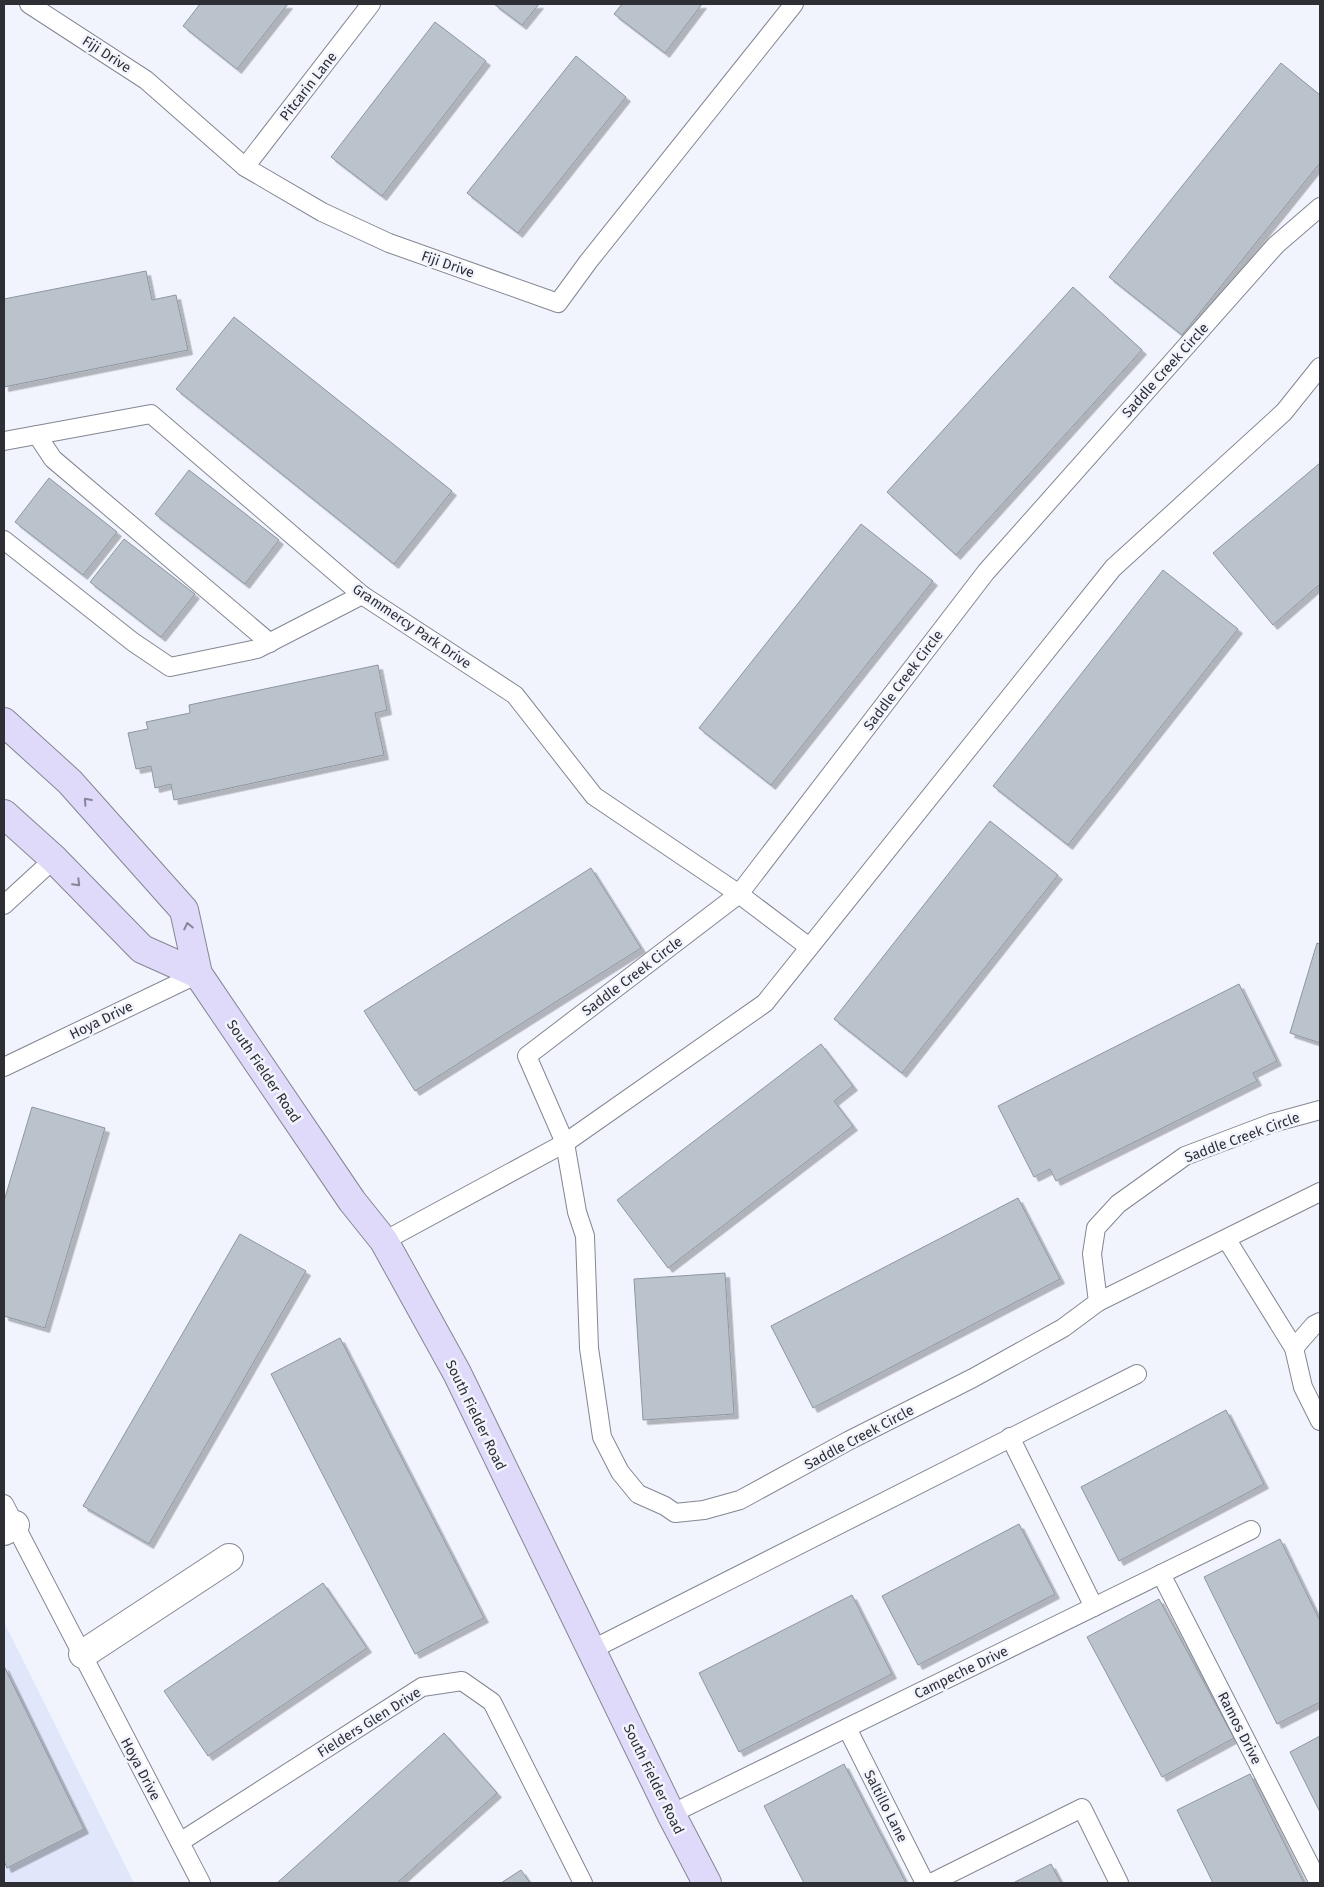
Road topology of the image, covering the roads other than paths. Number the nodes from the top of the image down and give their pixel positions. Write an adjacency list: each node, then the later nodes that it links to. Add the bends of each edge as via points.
1 (29, 4): 4 (lane, Fiji Drive, via 146,80)
2 (371, 4): 4 (lane, Pitcarin Lane)
3 (794, 4): 4 (lane, Fiji Drive, via 558,303 388,243 322,212)
4 (245, 167)
5 (1320, 208): 15 (lane, Saddle Creek Circle, via 1276,245 986,572)
6 (1320, 366): 17 (lane, via 1284,412 1113,568)
7 (37, 435): 8 (lane, Grammercy Park Drive); 10 (lane, Grammercy Park Drive, via 151,414); 11 (lane, via 54,459)
8 (4, 441)
9 (4, 540): 11 (lane, via 133,642 170,667 257,649)
10 (362, 595): 11 (lane); 15 (lane, Grammercy Park Drive, via 515,695 594,796)
11 (270, 642)
12 (4, 722): 18 (street, South Fielder Road, one-way to 12, via 184,910 70,782)
13 (4, 814): 14 (street)
14 (54, 859): 16 (lane); 18 (street, one-way to 18, via 142,949)
15 (739, 894): 17 (lane, Grammercy Park Drive); 21 (lane, Saddle Creek Circle, via 527,1056)
16 (4, 905)
17 (809, 947): 21 (lane, via 765,1003)
18 (198, 974): 19 (lane, Hoya Drive); 24 (street, South Fielder Road, via 352,1201)
19 (4, 1067)
20 (1320, 1110): 25 (lane, Saddle Creek Circle, via 1272,1123 1185,1156 1118,1204 1096,1228 1092,1254)
21 (565, 1142): 24 (lane); 25 (lane, Saddle Creek Circle, via 577,1212 585,1236 588,1348 602,1437 620,1472 638,1494 675,1513 704,1510 740,1500 981,1374 1063,1328)
22 (1320, 1192): 23 (lane)
23 (1227, 1240): 25 (lane); 27 (lane)
24 (384, 1241): 36 (street, South Fielder Road, via 457,1374)
25 (1098, 1302)
26 (1320, 1322): 27 (lane)
27 (1294, 1348): 29 (lane, via 1303,1387)
28 (1136, 1374): 30 (lane)
29 (1320, 1421)
30 (1010, 1437): 35 (lane); 36 (lane)
31 (8, 1520): 37 (lane, Hoya Drive)
32 (1251, 1530): 34 (lane, Campeche Drive)
33 (228, 1558): 37 (street)
34 (1161, 1574): 35 (lane, Campeche Drive); 47 (lane, Ramos Drive)
35 (1094, 1607): 38 (lane, Campeche Drive)
36 (591, 1650): 39 (street, South Fielder Road)
37 (83, 1654): 40 (lane, Hoya Drive)
38 (847, 1728): 39 (lane, Campeche Drive); 44 (lane, Saltillo Lane)
39 (671, 1814): 43 (street, South Fielder Road)
40 (180, 1842): 41 (lane, Hoya Drive); 42 (lane, Fielders Glen Drive, via 422,1687 462,1681 492,1702)
41 (201, 1883)
42 (583, 1883)
43 (707, 1883)
44 (926, 1883)
45 (931, 1883): 46 (lane, via 1082,1808)
46 (1119, 1883)
47 (1319, 1883)

